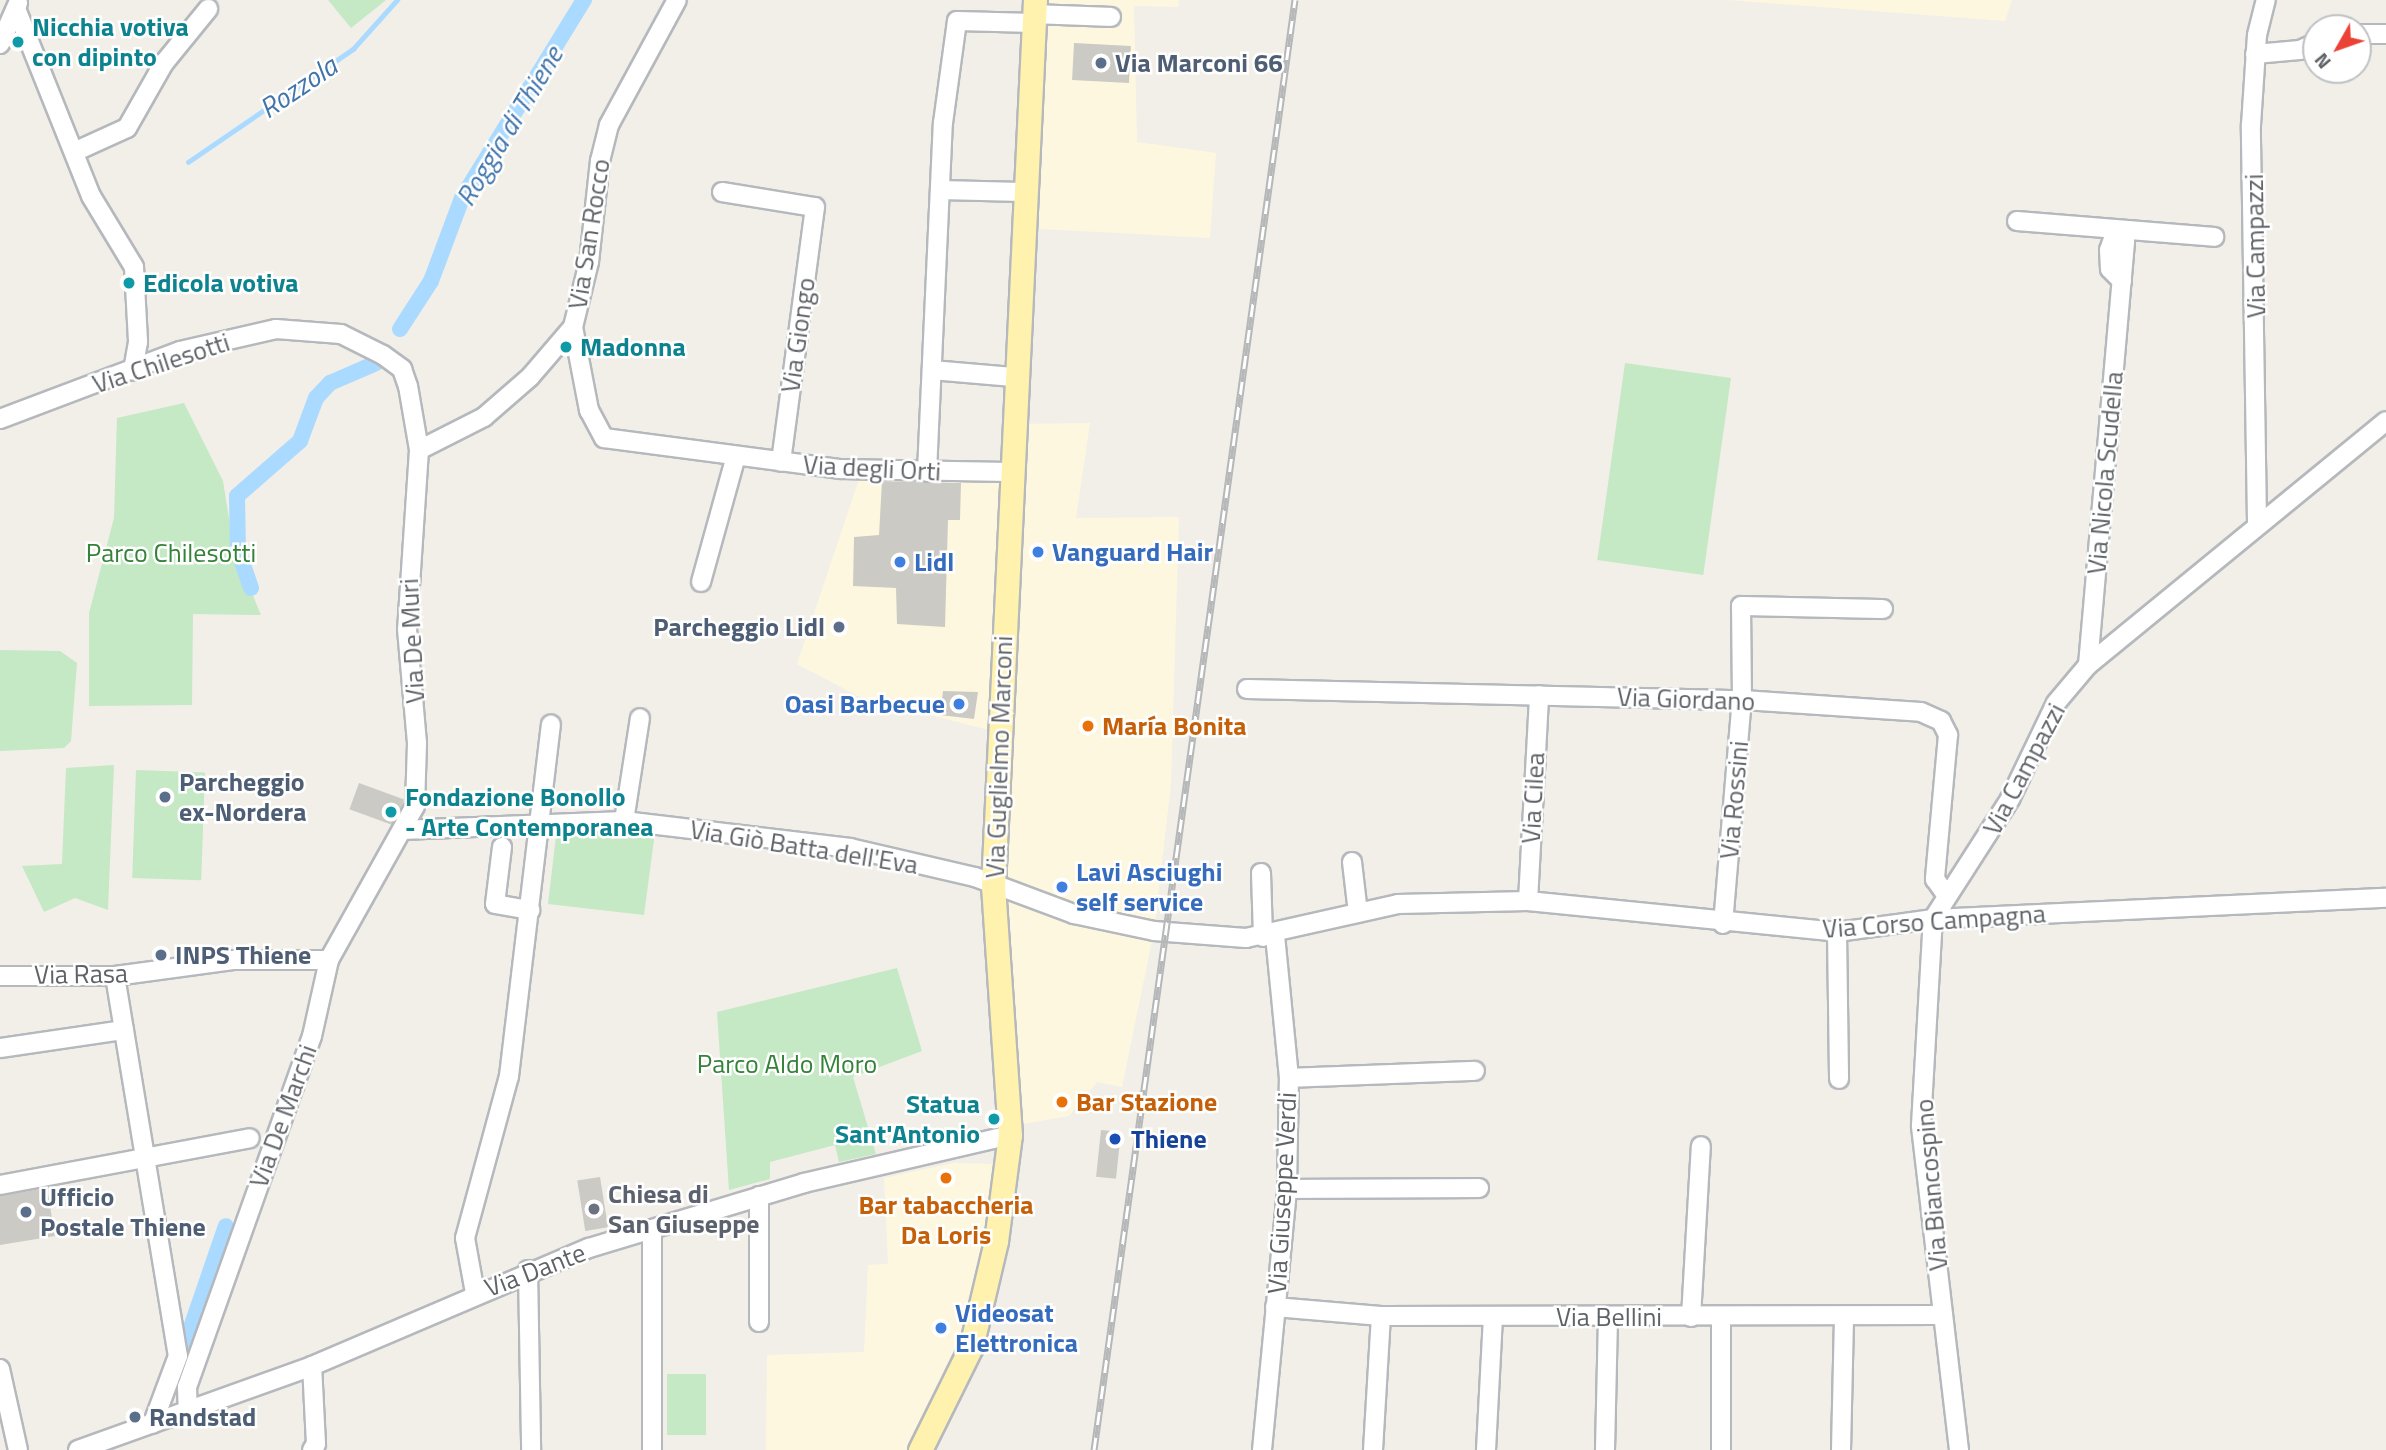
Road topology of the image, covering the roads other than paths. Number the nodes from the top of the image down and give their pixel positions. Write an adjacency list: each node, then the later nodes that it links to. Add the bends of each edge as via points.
1 (677, 0): 17 (street, Via San Rocco, via 609,125 600,160 589,262)
2 (2266, 0): 9 (street, Via Campazzi)
3 (18, 5): 7 (street); 10 (street)
4 (208, 9): 10 (street, via 164,63 127,128)
5 (1034, 12): 6 (street); 11 (street, via 957,21 943,123); 13 (main road, Via Guglielmo Marconi)
6 (1111, 17)
7 (0, 44)
8 (2302, 49): 9 (street)
9 (2255, 54): 28 (street, Via Campazzi)
10 (74, 152): 19 (street, via 91,196 134,267 138,342)
11 (940, 190): 13 (street); 18 (street)
12 (722, 192): 25 (street, Via Giongo, via 815,207)
13 (1023, 192): 20 (main road, Via Guglielmo Marconi)
14 (2017, 222): 15 (street)
15 (2116, 230): 16 (street); 31 (street, Via Nicola Scudella, via 2109,250 2110,269 2122,281)
16 (2214, 237)
17 (573, 327): 23 (street, Via San Rocco, via 530,377 484,417); 24 (street, Via degli Orti, via 598,434)
18 (932, 370): 20 (street); 27 (street)
19 (133, 372): 21 (street, Via Chilesotti); 23 (street, Via Chilesotti, via 180,351 276,329 341,334 402,369)
20 (1013, 377): 26 (main road, Via Guglielmo Marconi)
21 (0, 419)
22 (2386, 421): 28 (street, Via Campazzi)
23 (419, 450): 39 (street, Via De Muri, via 407,629 417,755 415,806)
24 (735, 459): 25 (street, Via degli Orti); 29 (street)
25 (781, 463): 27 (street, Via degli Orti)
26 (1009, 471): 27 (street, Via degli Orti); 43 (main road, Via Guglielmo Marconi)
27 (927, 472)
28 (2257, 522): 31 (street, Via Campazzi)
29 (701, 582)
30 (1883, 608): 34 (street, Via Rossini, via 1741,606)
31 (2088, 664): 44 (street, Via Campazzi, via 2056,703 2010,799)
32 (1247, 689): 33 (street, Via Giordano)
33 (1539, 695): 34 (street, Via Giordano); 46 (street, Via Cilea)
34 (1742, 699): 44 (street, Via Giordano, via 1921,712 1941,721 1948,735 1935,878); 50 (street, Via Rossini)
35 (640, 718): 37 (street)
36 (551, 726): 38 (street)
37 (624, 821): 38 (street, Via Giò Batta dell'Eva); 43 (street, Via Giò Batta dell'Eva, via 850,848 975,877)
38 (541, 827): 39 (street, Via Giò Batta dell'Eva); 47 (street)
39 (402, 830): 53 (street, Via De Marchi)
40 (502, 847): 47 (street, via 495,905)
41 (1352, 862): 48 (street)
42 (1261, 873): 52 (street)
43 (993, 887): 52 (street, Via Corso Campagna, via 1074,914 1154,931); 61 (main road, Via Guglielmo Marconi)
44 (1947, 896): 49 (street, Via Campazzi)
45 (2386, 898): 49 (street, Via Corso Campagna)
46 (1528, 901): 48 (street, Via Corso Campagna, via 1398,904); 50 (street, Via Corso Campagna)
47 (530, 910): 71 (street, via 509,1076 465,1238)
48 (1358, 913): 52 (street, Via Corso Campagna)
49 (1933, 919): 51 (street, Via Corso Campagna); 74 (street, Via Biancospino, via 1921,1125)
50 (1723, 924): 51 (street, Via Corso Campagna)
51 (1837, 932): 60 (street)
52 (1269, 937): 59 (street, Via Giuseppe Verdi)
53 (329, 960): 55 (street, Via Rasa, via 233,960); 83 (street, Via De Marchi, via 312,1036 187,1387)
54 (0, 976): 55 (street, Via Rasa)
55 (116, 976): 56 (street)
56 (124, 1030): 57 (street); 64 (street)
57 (0, 1048)
58 (1475, 1070): 59 (street)
59 (1289, 1077): 67 (street, Via Giuseppe Verdi)
60 (1839, 1079)
61 (1010, 1135): 68 (street, Via Dante); 90 (main road, Via Guglielmo Marconi, via 996,1241 971,1347)
62 (250, 1138): 64 (street)
63 (1701, 1146): 77 (street)
64 (149, 1161): 65 (street); 84 (street, via 178,1356)
65 (0, 1185)
66 (1479, 1188): 67 (street)
67 (1287, 1189): 72 (street, Via Giuseppe Verdi)
68 (759, 1196): 69 (street, Via Dante); 80 (street)
69 (652, 1231): 70 (street, Via Dante); 89 (street)
70 (528, 1270): 71 (street, Via Dante); 88 (street)
71 (475, 1293): 81 (street, Via Dante)
72 (1275, 1307): 73 (street, Via Bellini); 91 (street, Via Giuseppe Verdi)
73 (1381, 1315): 75 (street, Via Bellini); 92 (street)
74 (1943, 1315): 79 (street, Via Bellini); 97 (street, Via Biancospino)
75 (1493, 1316): 76 (street, Via Bellini); 93 (street)
76 (1608, 1317): 77 (street, Via Bellini); 94 (street)
77 (1691, 1317): 78 (street, Via Bellini)
78 (1721, 1318): 79 (street, Via Bellini); 95 (street)
79 (1844, 1318): 96 (street)
80 (759, 1321)
81 (312, 1366): 83 (street, Via Dante); 87 (street, via 316,1444)
82 (0, 1369): 85 (street)
83 (188, 1410): 84 (street, Via Dante)
84 (153, 1423): 86 (street, Via Dante)
85 (18, 1450)
86 (78, 1450)
87 (312, 1450)
88 (531, 1450)
89 (652, 1450)
90 (920, 1450)
91 (1262, 1450)
92 (1373, 1450)
93 (1486, 1450)
94 (1605, 1450)
95 (1721, 1450)
96 (1841, 1450)
97 (1959, 1450)

